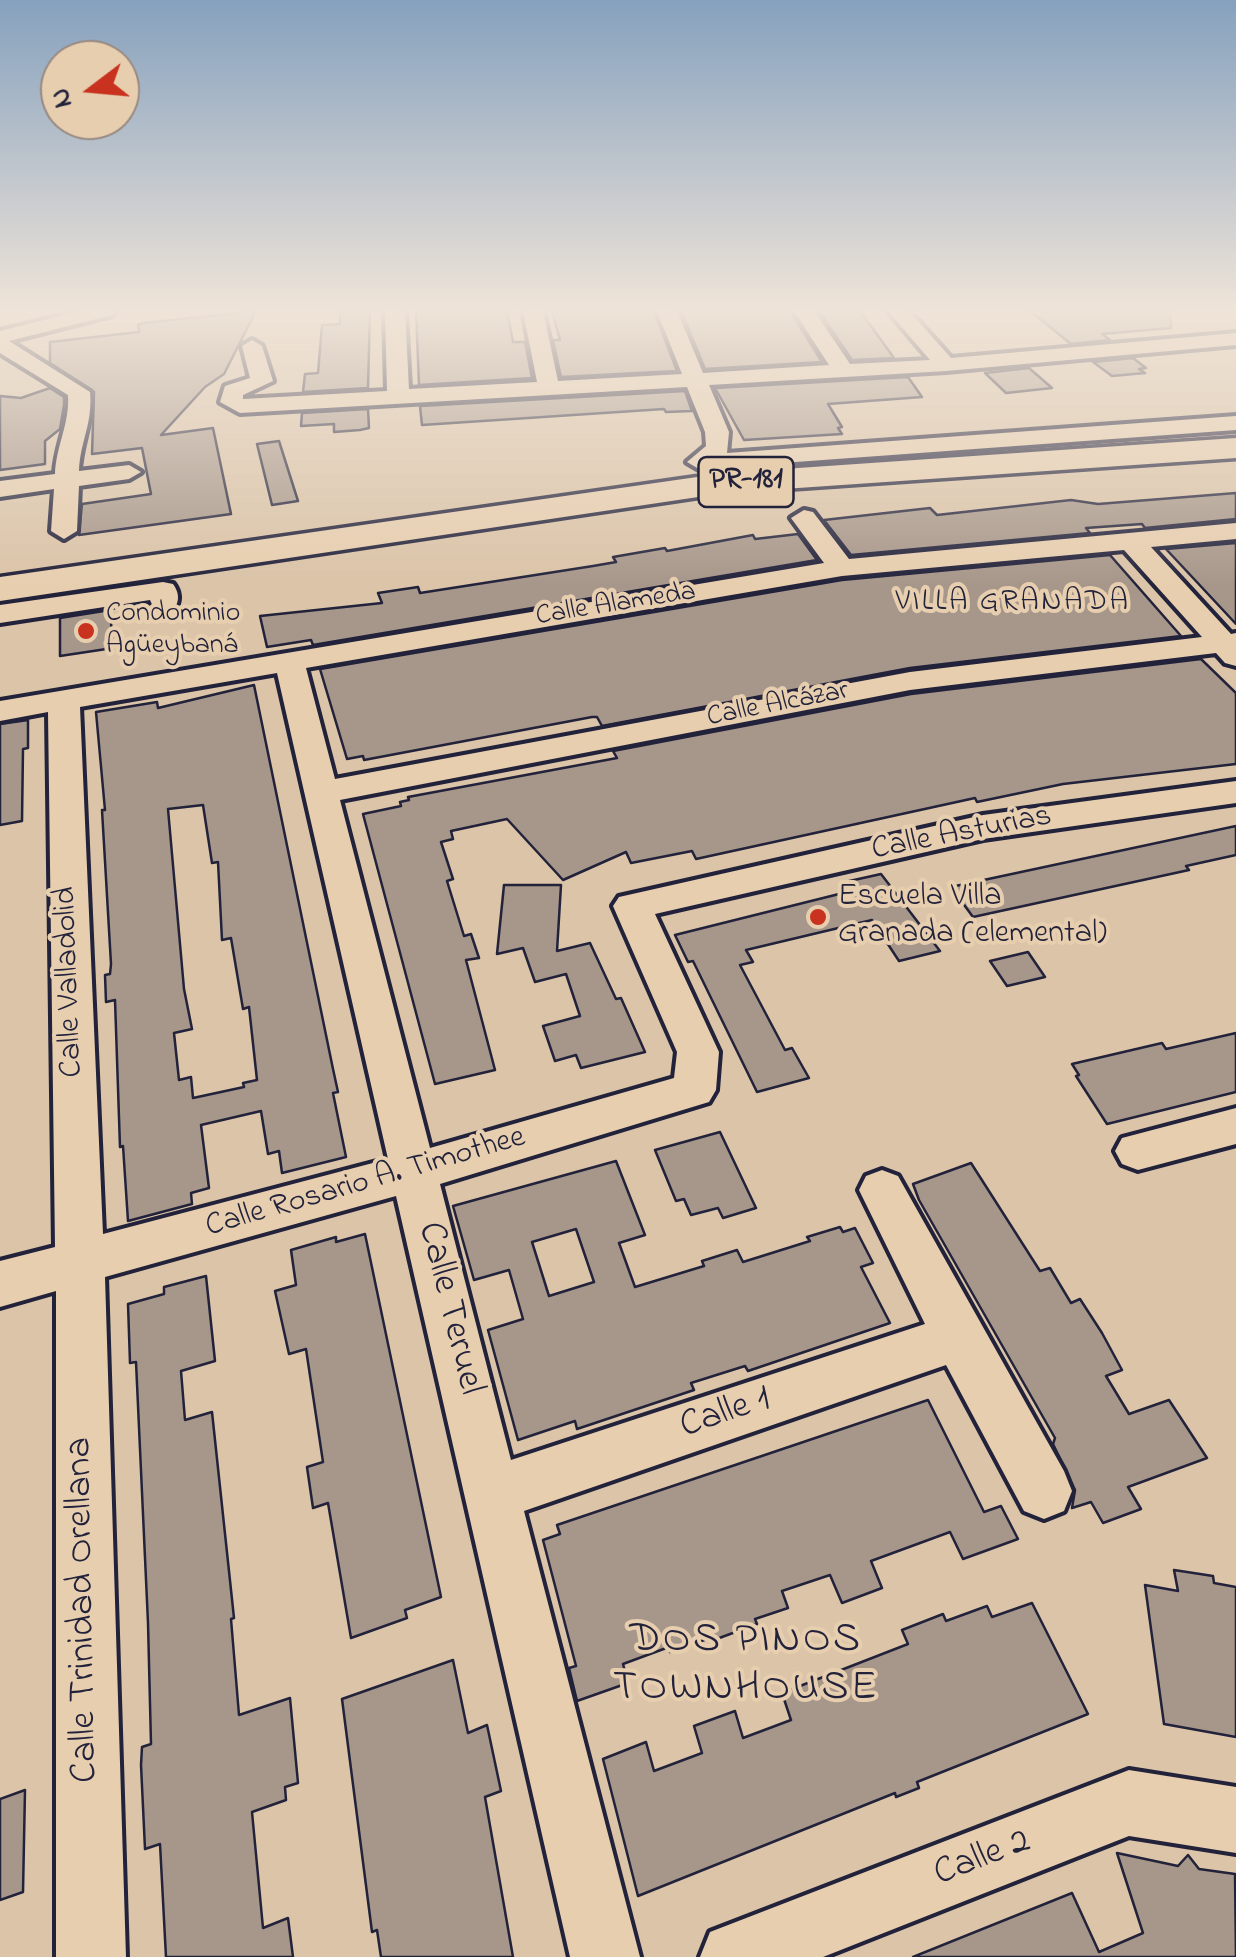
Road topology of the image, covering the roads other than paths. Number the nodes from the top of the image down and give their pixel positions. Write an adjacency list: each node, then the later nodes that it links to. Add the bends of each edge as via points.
1 (80, 402): 14 (street)
2 (231, 402): 3 (street)
3 (298, 402)
4 (706, 402): 6 (street)
5 (1236, 423): 9 (street)
6 (717, 432): 9 (street, via 735,448); 11 (street, via 718,449)
7 (1236, 436): 10 (highway, PR-181)
8 (1236, 448): 10 (highway, PR-181)
9 (766, 456): 11 (street)
10 (1008, 458): 16 (highway, PR-181, via 719,470); 17 (highway, PR-181, via 726,484)
11 (699, 462): 16 (highway)
12 (1236, 462): 17 (highway)
13 (129, 472): 14 (street)
14 (67, 480): 15 (street); 20 (street)
15 (0, 489)
16 (361, 513): 22 (highway, PR-181)
17 (480, 517): 24 (highway, PR-181)
18 (804, 518): 23 (street)
19 (1236, 530): 21 (street, Calle Alameda)
20 (64, 531)
21 (1130, 540): 23 (street, Calle Alameda); 27 (street)
22 (0, 567)
23 (842, 568): 28 (street, Calle Alameda)
24 (0, 589)
25 (164, 603): 26 (street, via 163,590)
26 (0, 614)
27 (1232, 648): 31 (street, Calle Alcázar, via 910,680)
28 (289, 661): 29 (street, Calle Alameda); 31 (street, Calle Teruel)
29 (31, 690): 30 (street, Calle Alameda); 38 (street, Calle Valladolid)
30 (0, 711)
31 (323, 792): 36 (street, Calle Teruel)
32 (1236, 792): 33 (street, Calle Asturias, via 983,827 632,906)
33 (698, 1052): 36 (street, Calle Rosario A. Timothee, via 694,1090)
34 (1236, 1126): 35 (street)
35 (1138, 1151)
36 (414, 1172): 38 (street, Calle Rosario A. Timothee); 42 (street, Calle Teruel)
37 (882, 1190): 40 (street)
38 (80, 1264): 39 (street, Calle Rosario A. Timothee); 44 (street, Calle Trinidad Orellana)
39 (0, 1284)
40 (958, 1337): 41 (street); 42 (street, Calle 1)
41 (1044, 1491)
42 (494, 1494): 45 (street, Calle Teruel)
43 (1236, 1820): 46 (street, Calle 2, via 1129,1804)
44 (91, 1957)
45 (605, 1957)
46 (735, 1957)

